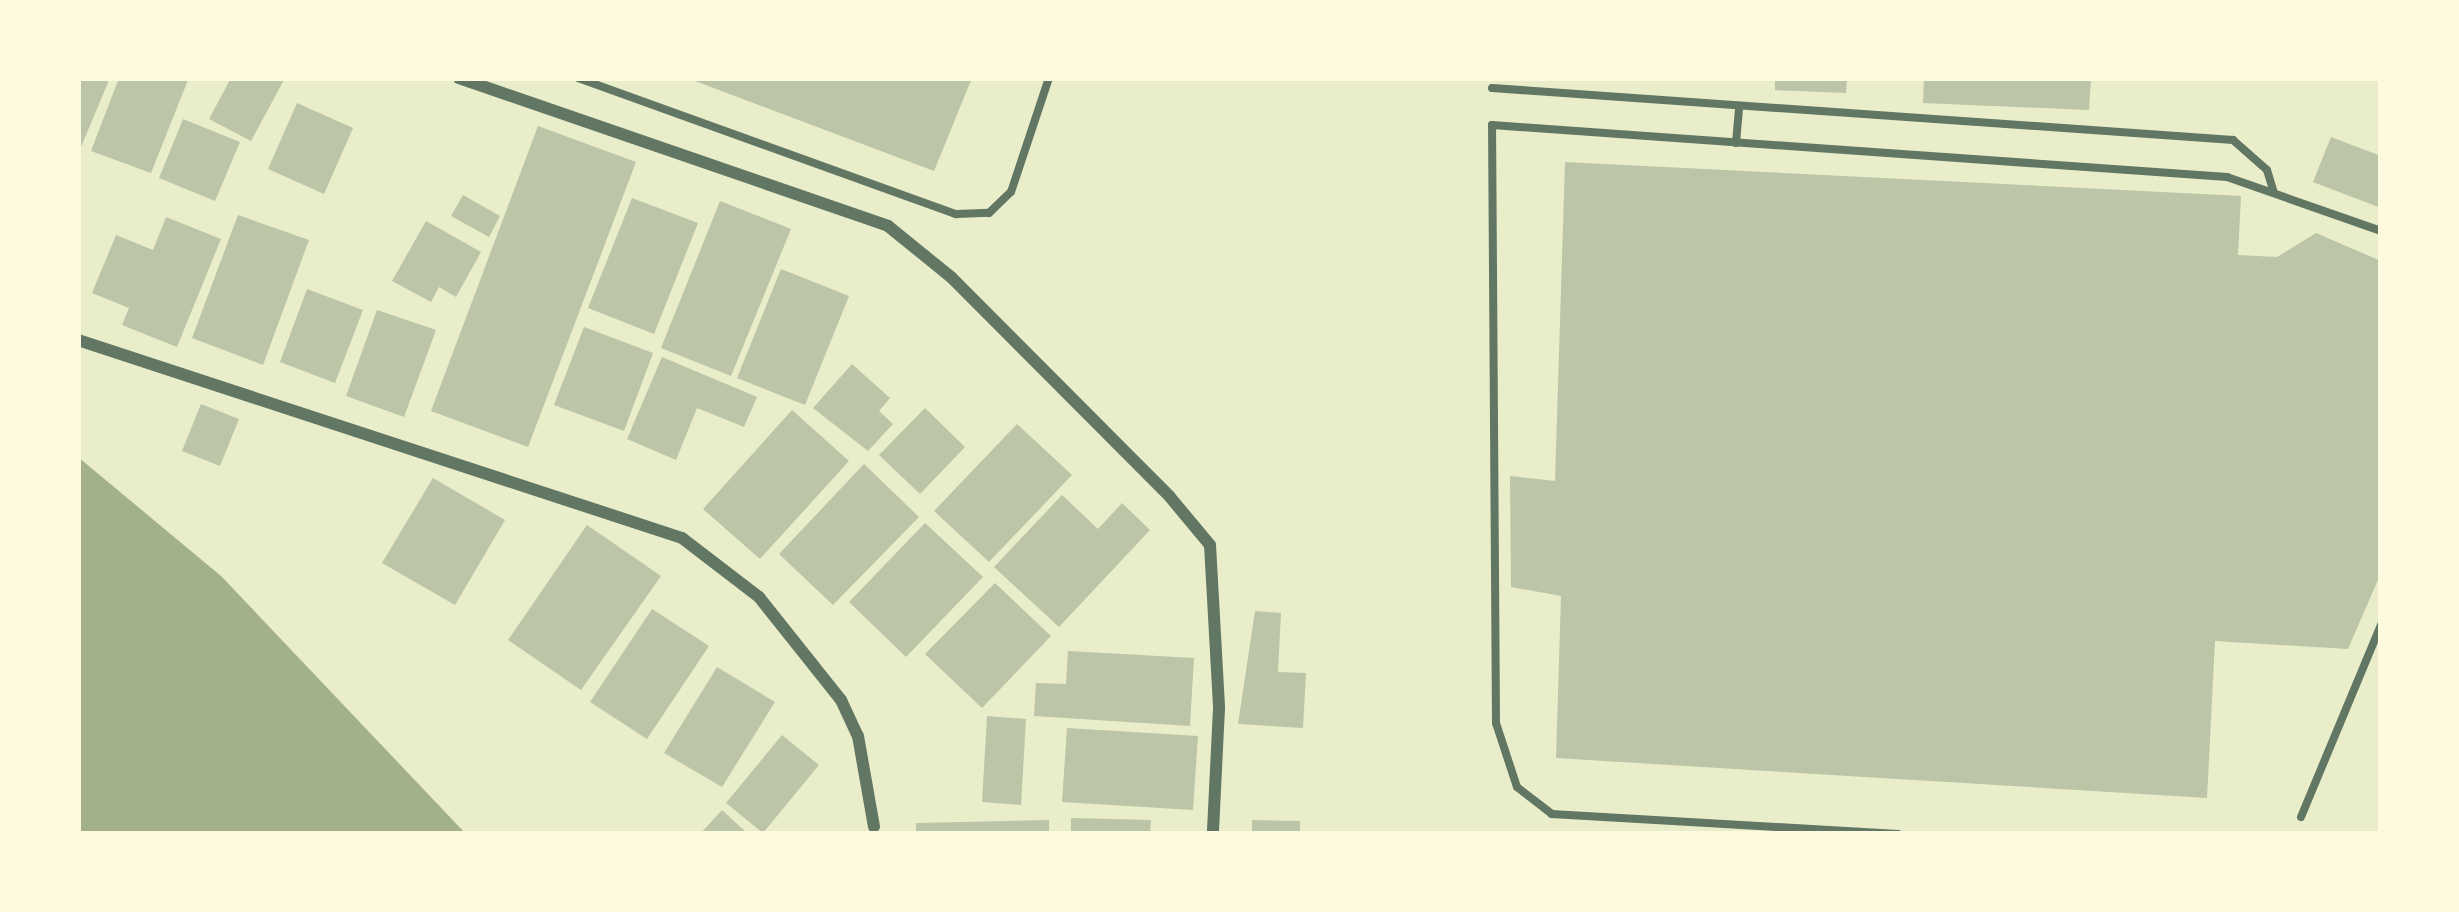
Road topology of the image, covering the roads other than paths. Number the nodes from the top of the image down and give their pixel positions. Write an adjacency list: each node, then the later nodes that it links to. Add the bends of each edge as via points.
1 (459, 78): 13 (street, via 888,226 1019,345 1210,545 1219,708)
2 (578, 78): 3 (lane, via 956,214 988,213 1010,192)
3 (1048, 78)
4 (1492, 88): 5 (lane)
5 (1739, 106): 6 (lane); 7 (lane, via 2233,140 2267,170)
6 (1736, 143): 7 (lane, via 2227,177); 14 (lane, via 1492,125 1496,723 1517,787 1552,814)
7 (2273, 191): 8 (lane)
8 (2381, 231)
9 (78, 340): 12 (street, via 697,547 758,597 841,700 858,736)
10 (2381, 625): 11 (lane)
11 (2301, 817)
12 (874, 827)
13 (1213, 832)
14 (1898, 834)

